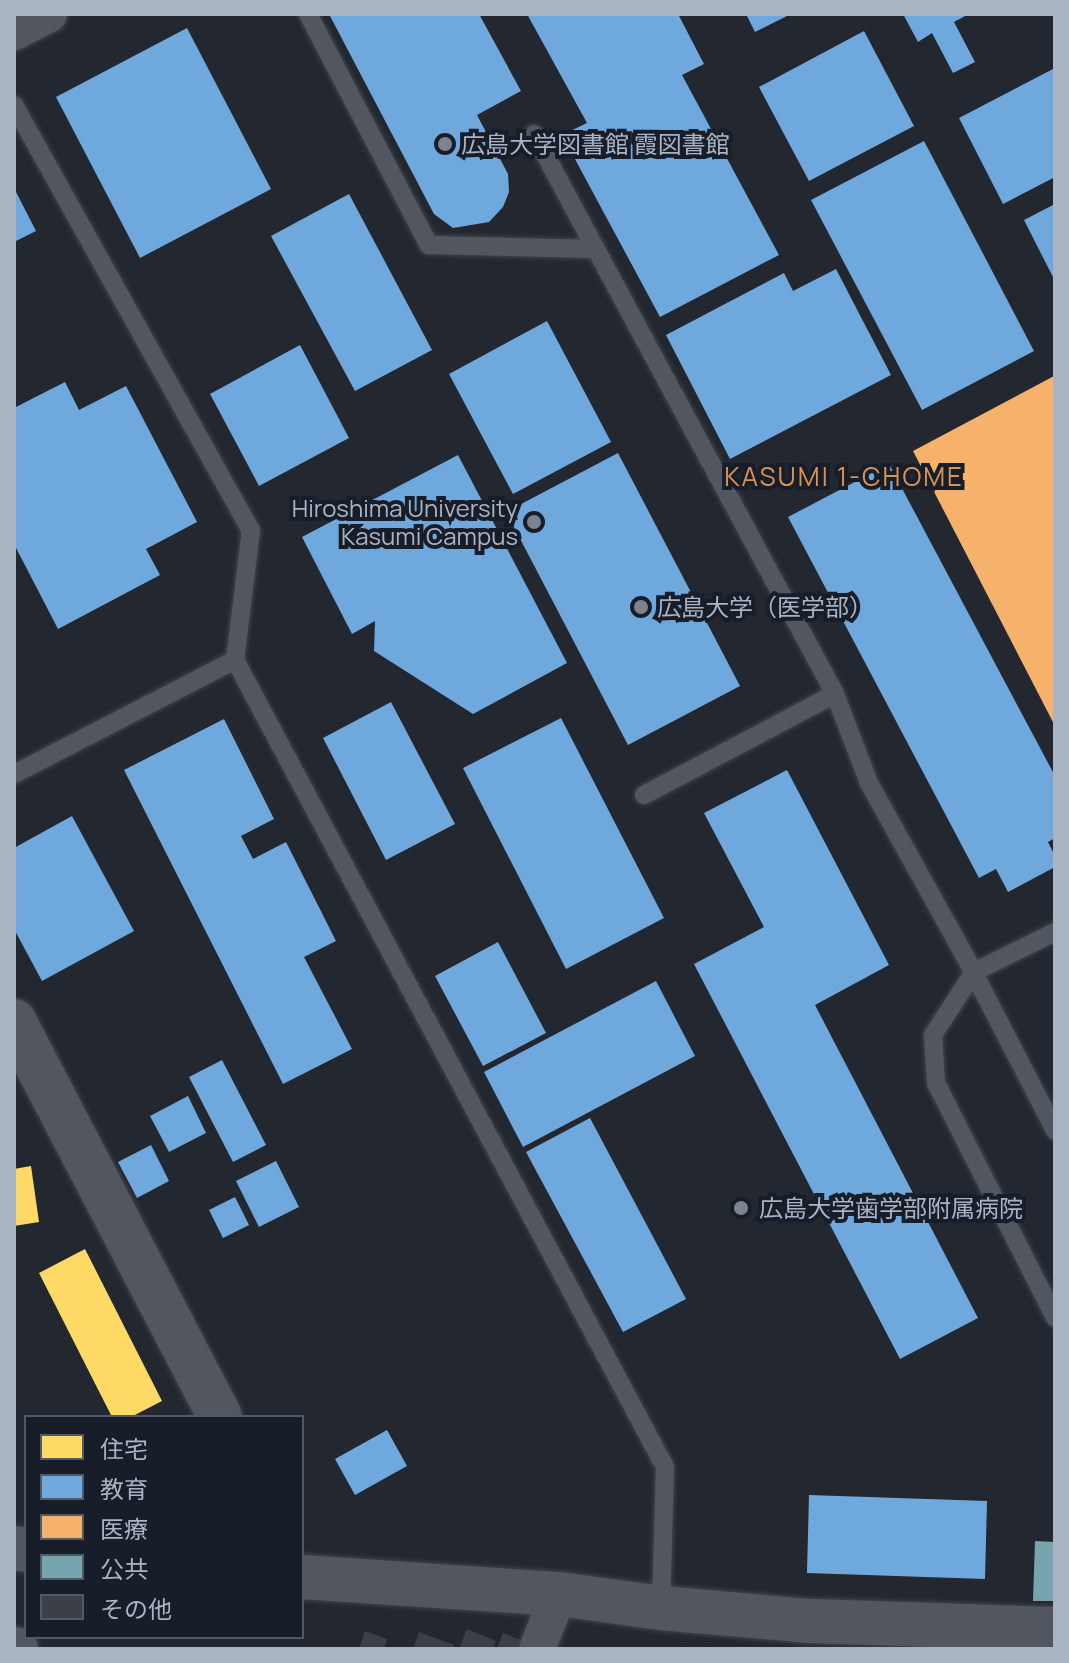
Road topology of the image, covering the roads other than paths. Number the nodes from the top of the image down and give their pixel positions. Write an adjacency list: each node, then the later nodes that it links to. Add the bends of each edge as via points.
1 (49, 14): 3 (street)
2 (308, 14): 6 (lane, via 429,245)
3 (14, 32)
4 (14, 105): 7 (lane, via 251,530)
5 (534, 134): 6 (lane)
6 (595, 249): 8 (lane)
7 (235, 660): 9 (lane); 19 (lane, via 665,1467)
8 (835, 694): 10 (lane); 12 (lane, via 869,783)
9 (14, 774)
10 (644, 795)
11 (1055, 932): 12 (lane)
12 (974, 972): 14 (lane); 15 (lane, via 933,1035 936,1083)
13 (14, 1021): 16 (street)
14 (1055, 1130)
15 (1055, 1318)
16 (219, 1415)
17 (304, 1577): 18 (street)
18 (559, 1594): 19 (street); 22 (street)
19 (661, 1608): 21 (street)
20 (1055, 1629): 21 (street)
21 (922, 1637)
22 (537, 1649)

